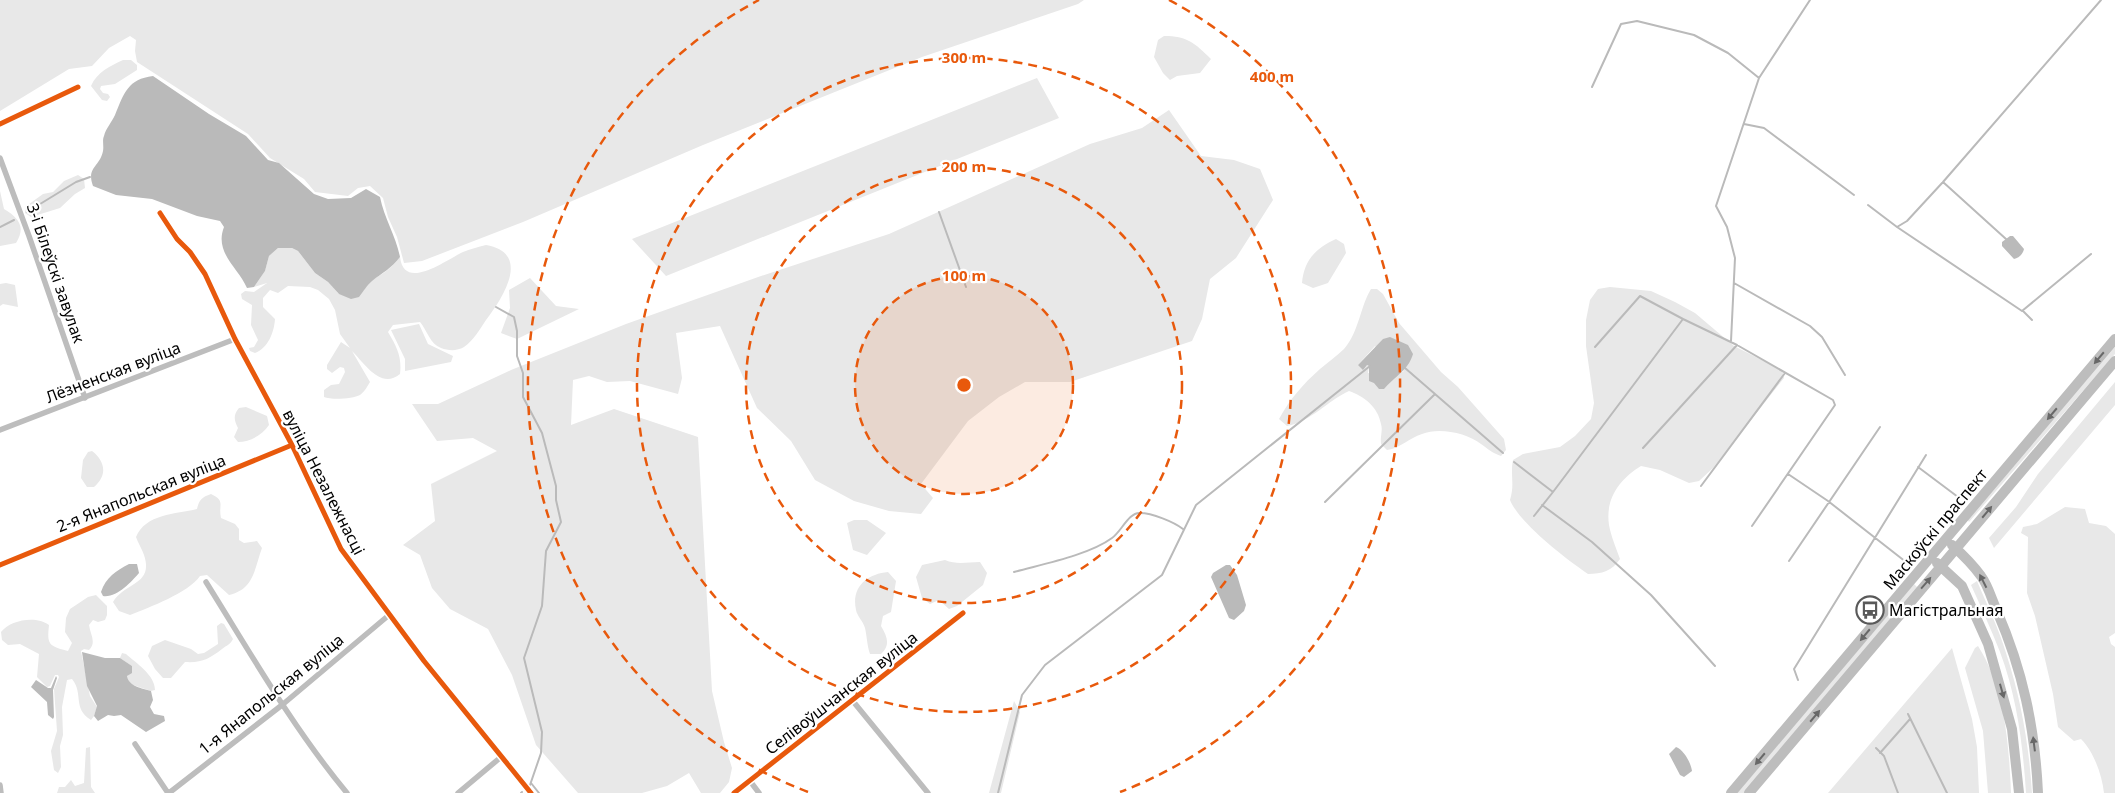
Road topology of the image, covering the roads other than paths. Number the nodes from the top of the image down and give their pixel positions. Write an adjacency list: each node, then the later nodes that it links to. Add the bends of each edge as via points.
1 (78, 87): 2 (street)
2 (0, 124)
3 (0, 158): 8 (street, 3-і Білеўскі завулак)
4 (160, 213): 6 (street, вуліца Незалежнасці, via 206,274)
5 (2115, 339): 11 (main road, Маскоўскі праспект, one-way to 11)
6 (235, 340): 8 (street, Лёзненская вуліца); 10 (street, вуліца Незалежнасці)
7 (2115, 362): 12 (main road, Маскоўскі праспект, one-way to 7)
8 (85, 398): 9 (street, Лёзненская вуліца)
9 (0, 430)
10 (292, 445): 14 (street, 2-я Янапольская вуліца); 18 (street, вуліца Незалежнасці, via 341,549)
11 (1946, 540): 12 (main road); 13 (main road, Маскоўскі праспект)
12 (1956, 549): 15 (main road, Маскоўскі праспект); 36 (main road, one-way to 12, via 2031,723 2020,672 1982,576)
13 (1931, 558): 15 (main road); 33 (main road, Маскоўскі праспект, one-way to 33)
14 (0, 564)
15 (1940, 567): 34 (main road, Маскоўскі праспект, one-way to 15); 35 (main road, one-way to 35, via 1962,586 1988,644 2012,729)
16 (206, 582): 20 (street)
17 (963, 613): 19 (street, Селівоўшчанская вуліца)
18 (389, 615): 20 (street, 1-я Янапольская вуліца); 22 (street, вуліца Незалежнасці)
19 (852, 700): 23 (street, Селівоўшчанская вуліца); 32 (street)
20 (282, 705): 26 (street, 1-я Янапольская вуліца); 27 (street)
21 (135, 744): 26 (street)
22 (501, 757): 28 (street); 29 (street, вуліца Незалежнасці)
23 (750, 781): 30 (street, Селівоўшчанская вуліца); 31 (street)
24 (0, 785): 25 (street)
25 (1, 793)
26 (168, 793)
27 (347, 793)
28 (458, 793)
29 (531, 793)
30 (734, 793)
31 (759, 793)
32 (928, 793)
33 (1732, 793)
34 (1749, 793)
35 (2019, 793)
36 (2038, 793)

